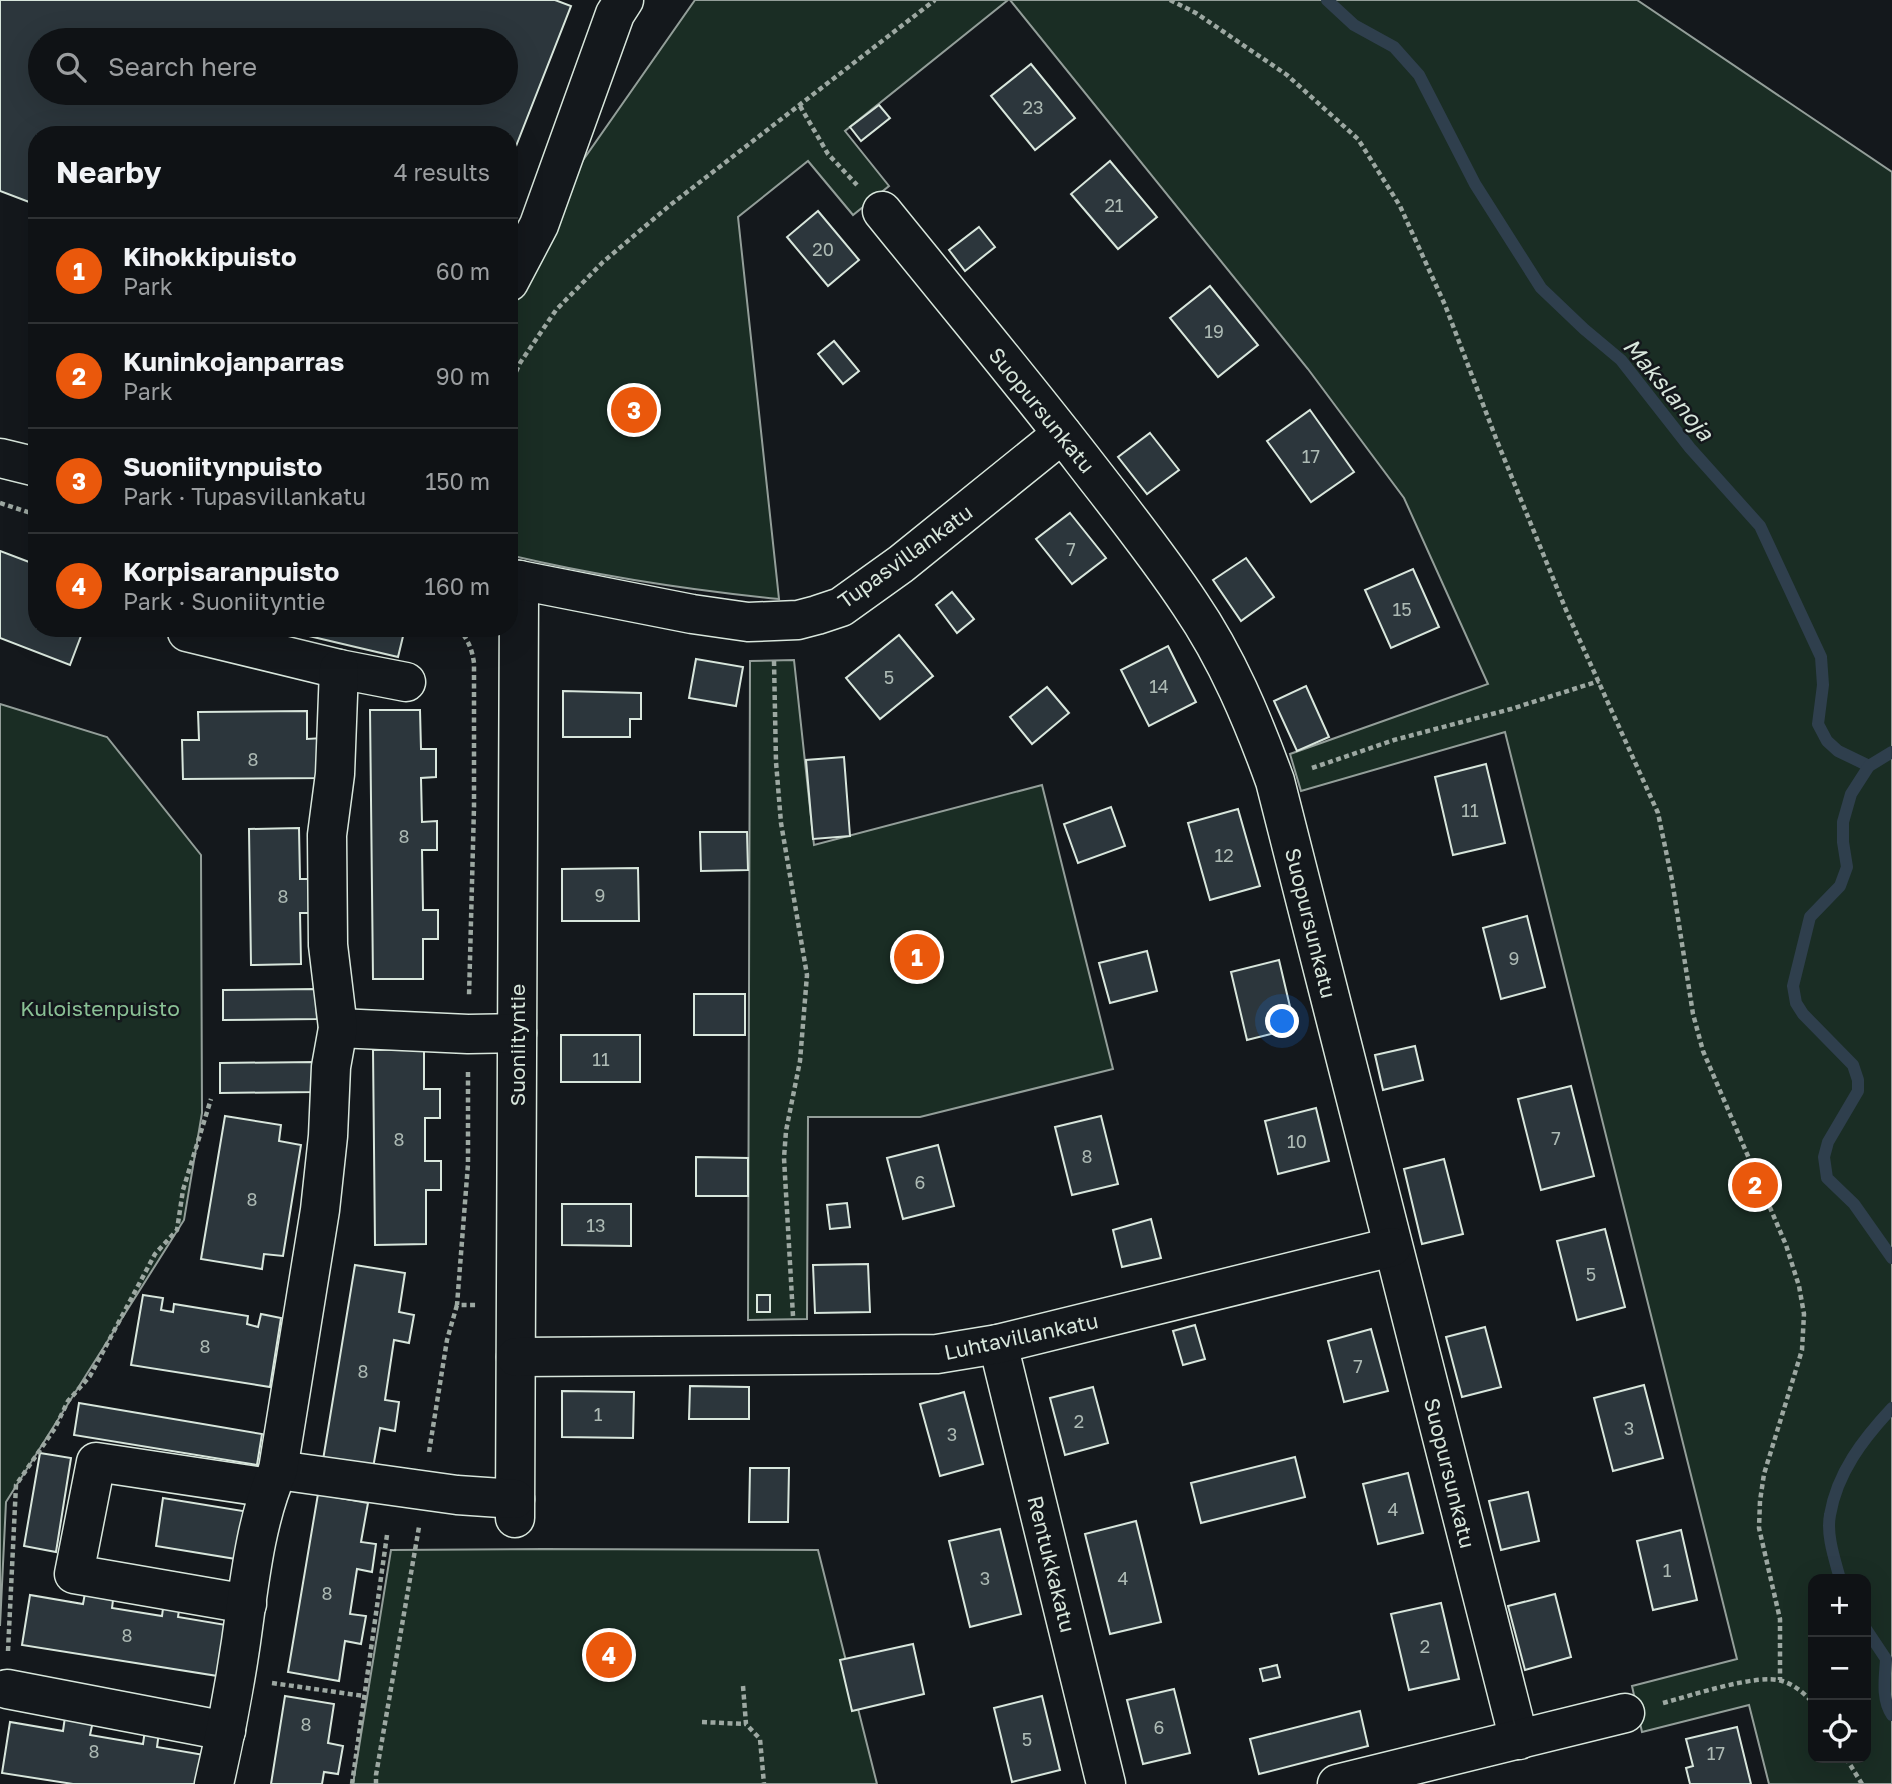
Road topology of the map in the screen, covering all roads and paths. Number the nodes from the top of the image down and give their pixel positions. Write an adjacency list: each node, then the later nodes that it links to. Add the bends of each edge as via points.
1 (624, 0): 6 (street, via 539,225)
2 (935, 0): 4 (path)
3 (1170, 0): 19 (path, via 1287,75 1358,139 1379,172 1400,206 1445,305 1566,610)
4 (800, 106): 5 (path, via 828,154); 7 (path, via 603,262 556,310)
5 (882, 211): 8 (street, Suopursunkatu)
6 (518, 265)
7 (518, 367)
8 (1062, 434): 14 (street, Tupasvillankatu, via 841,607); 20 (street, Suopursunkatu, via 1192,606 1251,720)
9 (0, 458): 10 (street)
10 (28, 465)
11 (0, 503): 12 (path)
12 (28, 512)
13 (518, 581): 14 (street, Tupasvillankatu, via 692,614)
14 (773, 622): 27 (path, via 776,762 807,975 800,1061 784,1158)
15 (208, 637): 17 (street)
16 (514, 637): 22 (street, Suoniityntie)
17 (339, 669): 18 (street); 21 (street, via 335,774 327,835 328,945)
18 (406, 681)
19 (1599, 681): 20 (path, via 1394,740); 33 (path, via 1658,813 1703,1051 1799,1286 1804,1314 1802,1350 1760,1501 1759,1528 1780,1619)
20 (1275, 781): 24 (street, Suopursunkatu)
21 (338, 1028): 22 (street); 29 (street, via 320,1210)
22 (517, 1034): 28 (street, Suoniityntie)
23 (211, 1099): 36 (path, via 183,1190 177,1230 155,1254 90,1376 68,1401 55,1429 16,1485)
24 (1392, 1247): 26 (street, Luhtavillankatu); 43 (street, Suopursunkatu)
25 (457, 1305): 30 (path, via 447,1340)
26 (998, 1344): 27 (street, Luhtavillankatu, via 937,1354); 49 (street, Rentukkakatu)
27 (795, 1356): 28 (street, Luhtavillankatu)
28 (516, 1357): 30 (street, Suoniityntie, via 515,1509)
29 (274, 1479): 30 (street); 32 (street); 32 (street, via 96,1462 74,1574)
30 (423, 1490): 47 (path)
31 (387, 1535): 37 (path)
32 (247, 1604): 42 (street)
33 (1780, 1680): 38 (path, via 1800,1689); 39 (path, via 1757,1680)
34 (271, 1683): 37 (path)
35 (743, 1686): 41 (path)
36 (7, 1689): 42 (street)
37 (364, 1696): 46 (path)
38 (1810, 1700)
39 (1625, 1713): 43 (street)
40 (702, 1722): 41 (path)
41 (746, 1724): 48 (path, via 760,1739)
42 (226, 1731): 45 (street)
43 (1519, 1740): 50 (street)
44 (1849, 1763): 51 (path)
45 (214, 1784)
46 (352, 1784)
47 (376, 1784)
48 (764, 1784)
49 (1107, 1784)
50 (1337, 1784)
51 (1862, 1784)

